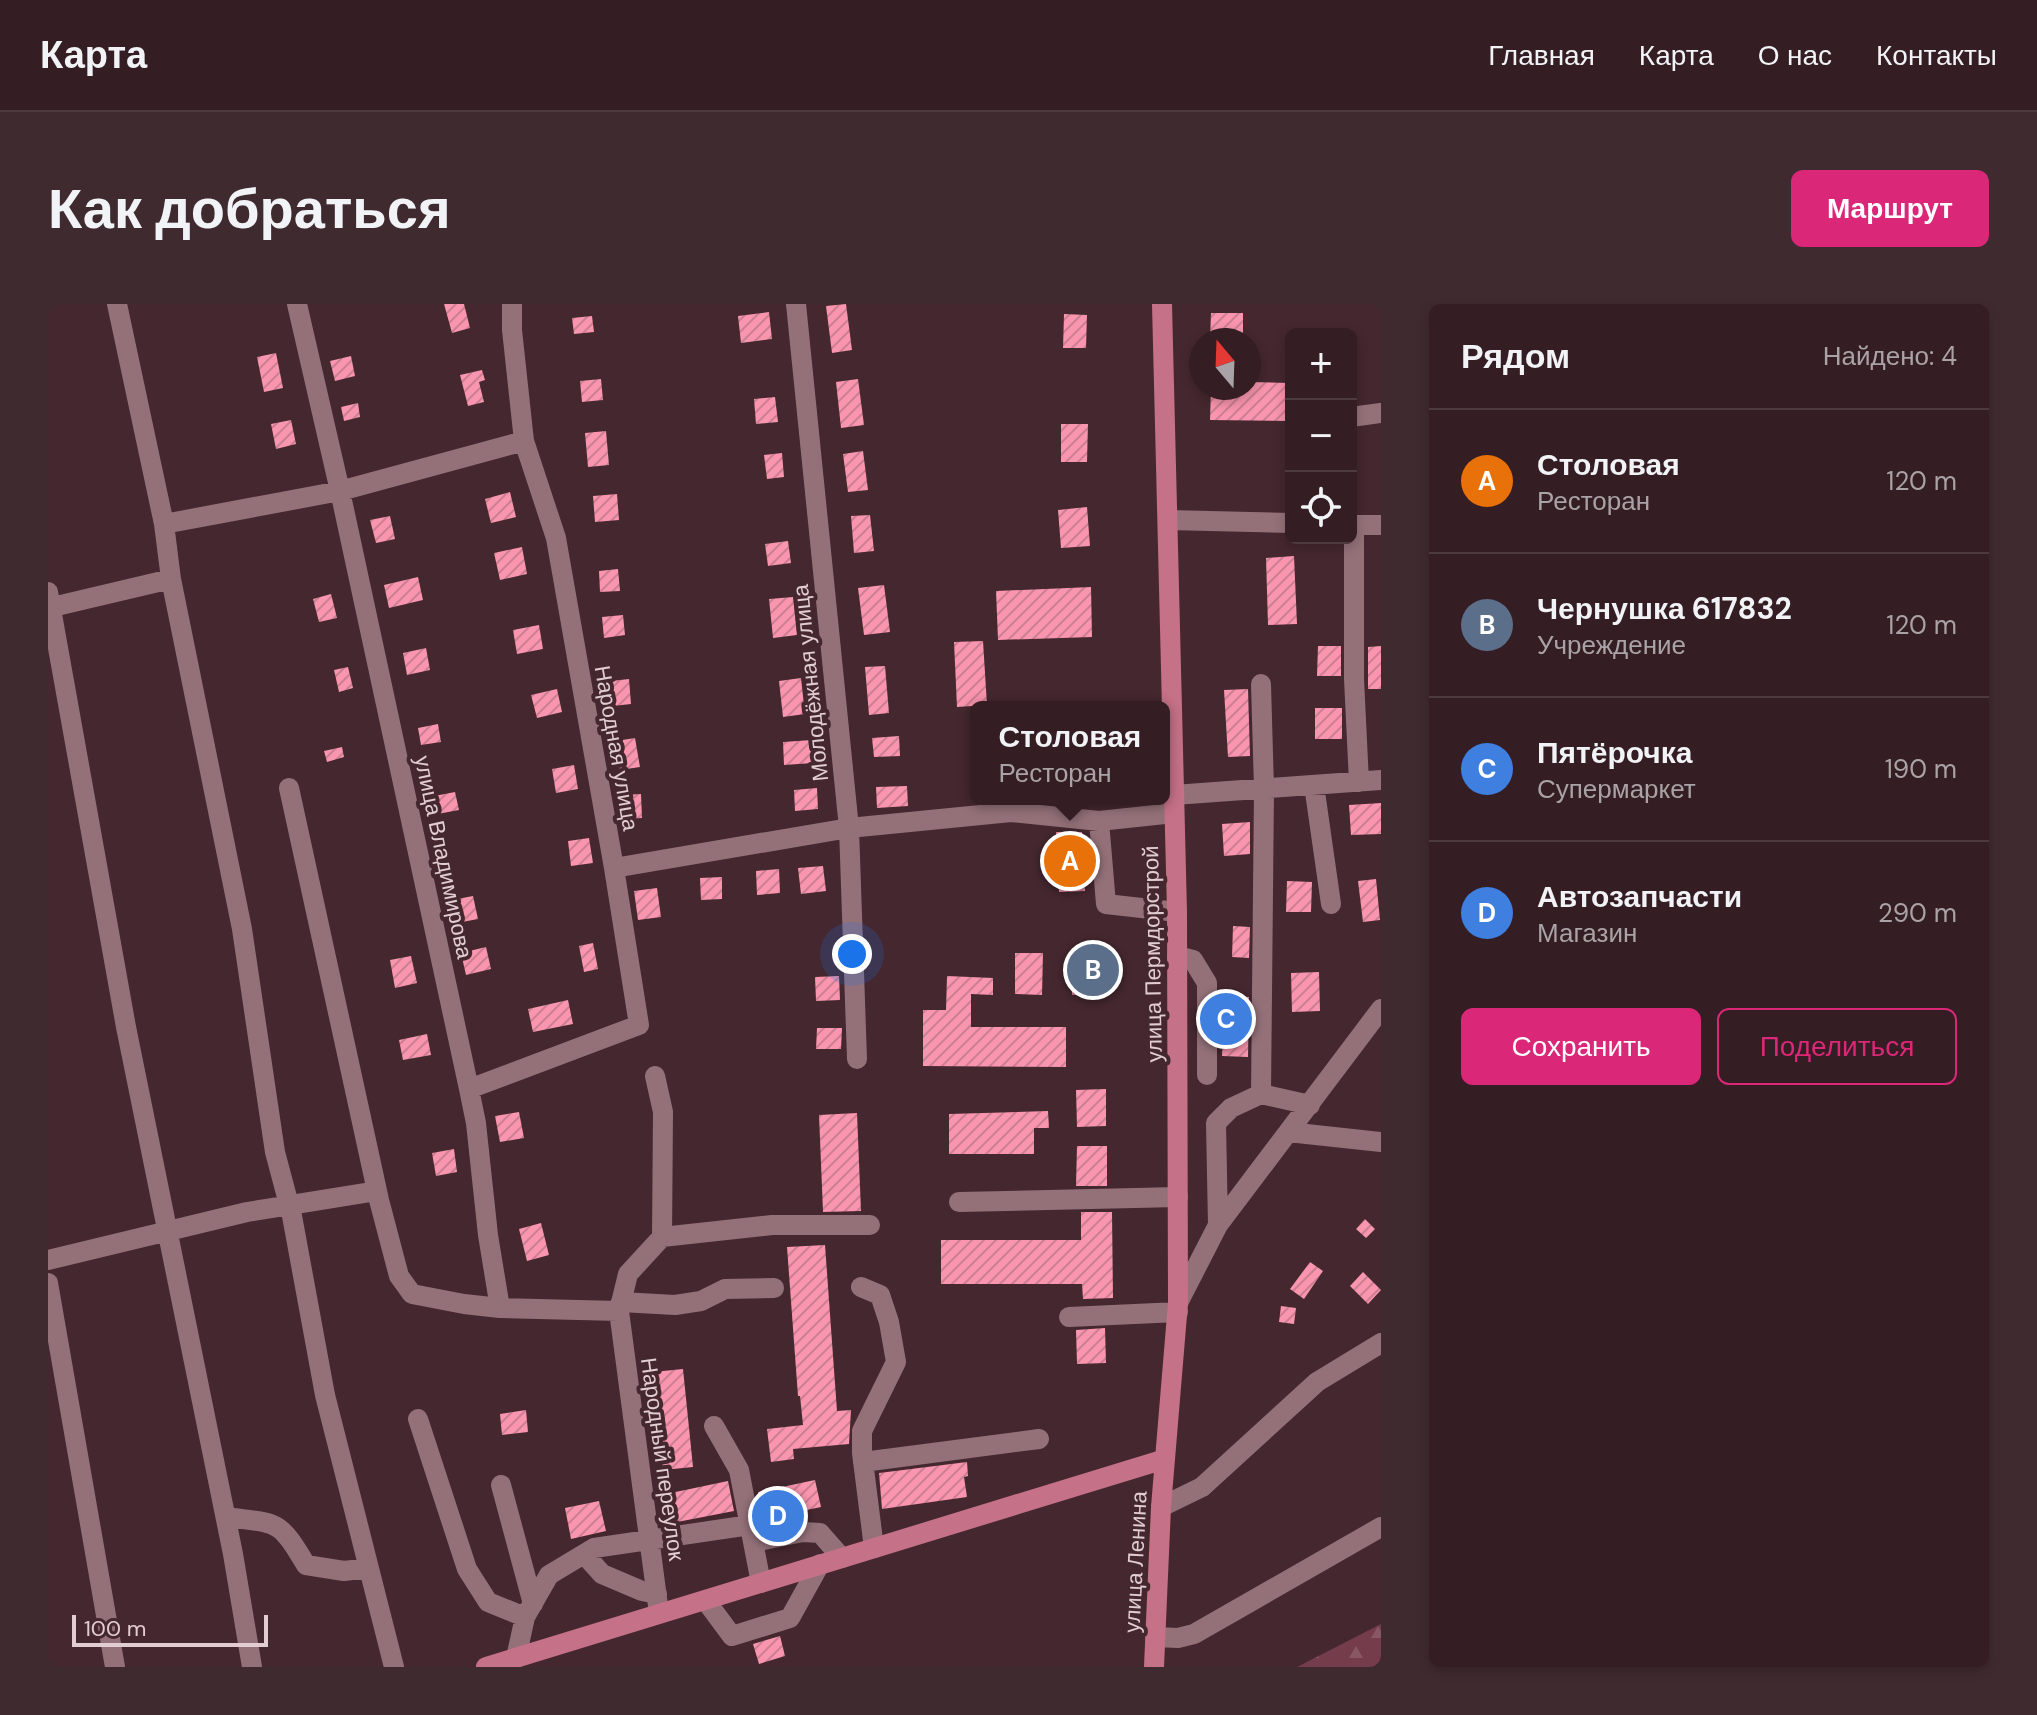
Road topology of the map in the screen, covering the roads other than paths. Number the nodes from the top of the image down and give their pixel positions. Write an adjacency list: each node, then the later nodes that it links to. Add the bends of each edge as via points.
1 (117, 304): 12 (street)
2 (297, 304): 9 (street, улица Владимирова)
3 (512, 304): 8 (street, Народная улица)
4 (796, 304): 28 (street, Молодёжная улица)
5 (1162, 304): 10 (main road, улица Пермдорстрой)
6 (1381, 413): 7 (street)
7 (1357, 416)
8 (524, 441): 9 (street); 29 (street, Народная улица, via 556,538)
9 (340, 491): 12 (street); 37 (street, улица Владимирова)
10 (1168, 520): 11 (street); 24 (main road, улица Пермдорстрой)
11 (1285, 523)
12 (164, 524): 16 (street)
13 (1357, 525): 14 (street)
14 (1381, 525)
15 (1353, 544): 20 (street)
16 (171, 579): 17 (street); 45 (street, via 242,929 275,1152)
17 (49, 603): 48 (street)
18 (1261, 684): 23 (street)
19 (1381, 780): 20 (street)
20 (1359, 782): 21 (street)
21 (1314, 785): 23 (street); 30 (street)
22 (289, 788): 42 (street)
23 (1264, 789): 24 (street); 38 (street)
24 (1174, 804): 25 (street); 31 (main road, улица Пермдорстрой)
25 (1170, 805)
26 (1170, 805): 27 (street)
27 (1099, 821): 28 (street, via 1011,812); 31 (street, via 1106,904)
28 (849, 828): 29 (street); 34 (street, Молодёжная улица)
29 (614, 868): 37 (street, Народная улица, via 639,1025)
30 (1331, 904)
31 (1177, 912): 32 (main road, улица Пермдорстрой)
32 (1177, 956): 35 (street, via 1193,960 1207,983); 43 (main road, улица Пермдорстрой)
33 (1381, 1009): 39 (street)
34 (857, 1059)
35 (1207, 1075)
36 (655, 1076): 49 (street, via 663,1112)
37 (469, 1089): 56 (street, улица Владимирова)
38 (1261, 1094): 39 (street); 47 (street, via 1231,1108 1216,1123)
39 (1310, 1105): 40 (street)
40 (1288, 1132): 41 (street); 47 (street)
41 (1381, 1142)
42 (377, 1191): 45 (street); 56 (street, via 399,1276 412,1294)
43 (1178, 1197): 44 (street); 55 (main road, улица Пермдорстрой)
44 (959, 1202)
45 (289, 1205): 48 (street); 74 (street, via 325,1395)
46 (870, 1225): 49 (street, via 772,1225)
47 (1218, 1225): 55 (street)
48 (168, 1231): 50 (street); 66 (street)
49 (662, 1237): 54 (street, via 628,1274)
50 (48, 1260)
51 (48, 1283): 81 (street)
52 (861, 1287): 63 (street, via 880,1295 896,1362 862,1431)
53 (774, 1288): 54 (street, via 725,1289 701,1301)
54 (620, 1307): 56 (street); 69 (street, Народный переулок)
55 (1178, 1307): 57 (street); 62 (main road, улица Пермдорстрой)
56 (500, 1308)
57 (1069, 1317)
58 (1381, 1343): 65 (street, via 1317,1382 1202,1487)
59 (418, 1419): 78 (street, via 467,1569 488,1602)
60 (714, 1426): 68 (street, via 739,1470)
61 (1039, 1439): 63 (street)
62 (1165, 1459): 65 (main road, улица Ленина); 70 (main road)
63 (863, 1462): 70 (street)
64 (501, 1485): 78 (street)
65 (1161, 1507): 79 (main road, улица Ленина)
66 (226, 1517): 74 (street, via 275,1523 306,1565 344,1571); 82 (street)
67 (1381, 1527): 79 (street, via 1194,1634)
68 (752, 1533): 69 (street); 72 (street, via 820,1533); 75 (street)
69 (649, 1540): 71 (street); 77 (street, Народный переулок)
70 (874, 1548): 72 (main road)
71 (584, 1554): 77 (street, via 602,1574); 78 (street, via 549,1575)
72 (842, 1558): 73 (main road)
73 (820, 1564): 75 (main road); 76 (street, via 790,1618 732,1636)
74 (369, 1568): 83 (street)
75 (761, 1583): 76 (main road)
76 (706, 1601): 77 (main road)
77 (658, 1604): 80 (main road)
78 (529, 1611): 80 (street)
79 (1155, 1637): 85 (main road, улица Ленина)
80 (516, 1658): 84 (main road)
81 (115, 1667)
82 (252, 1667)
83 (394, 1667)
84 (486, 1667)
85 (1154, 1667)

